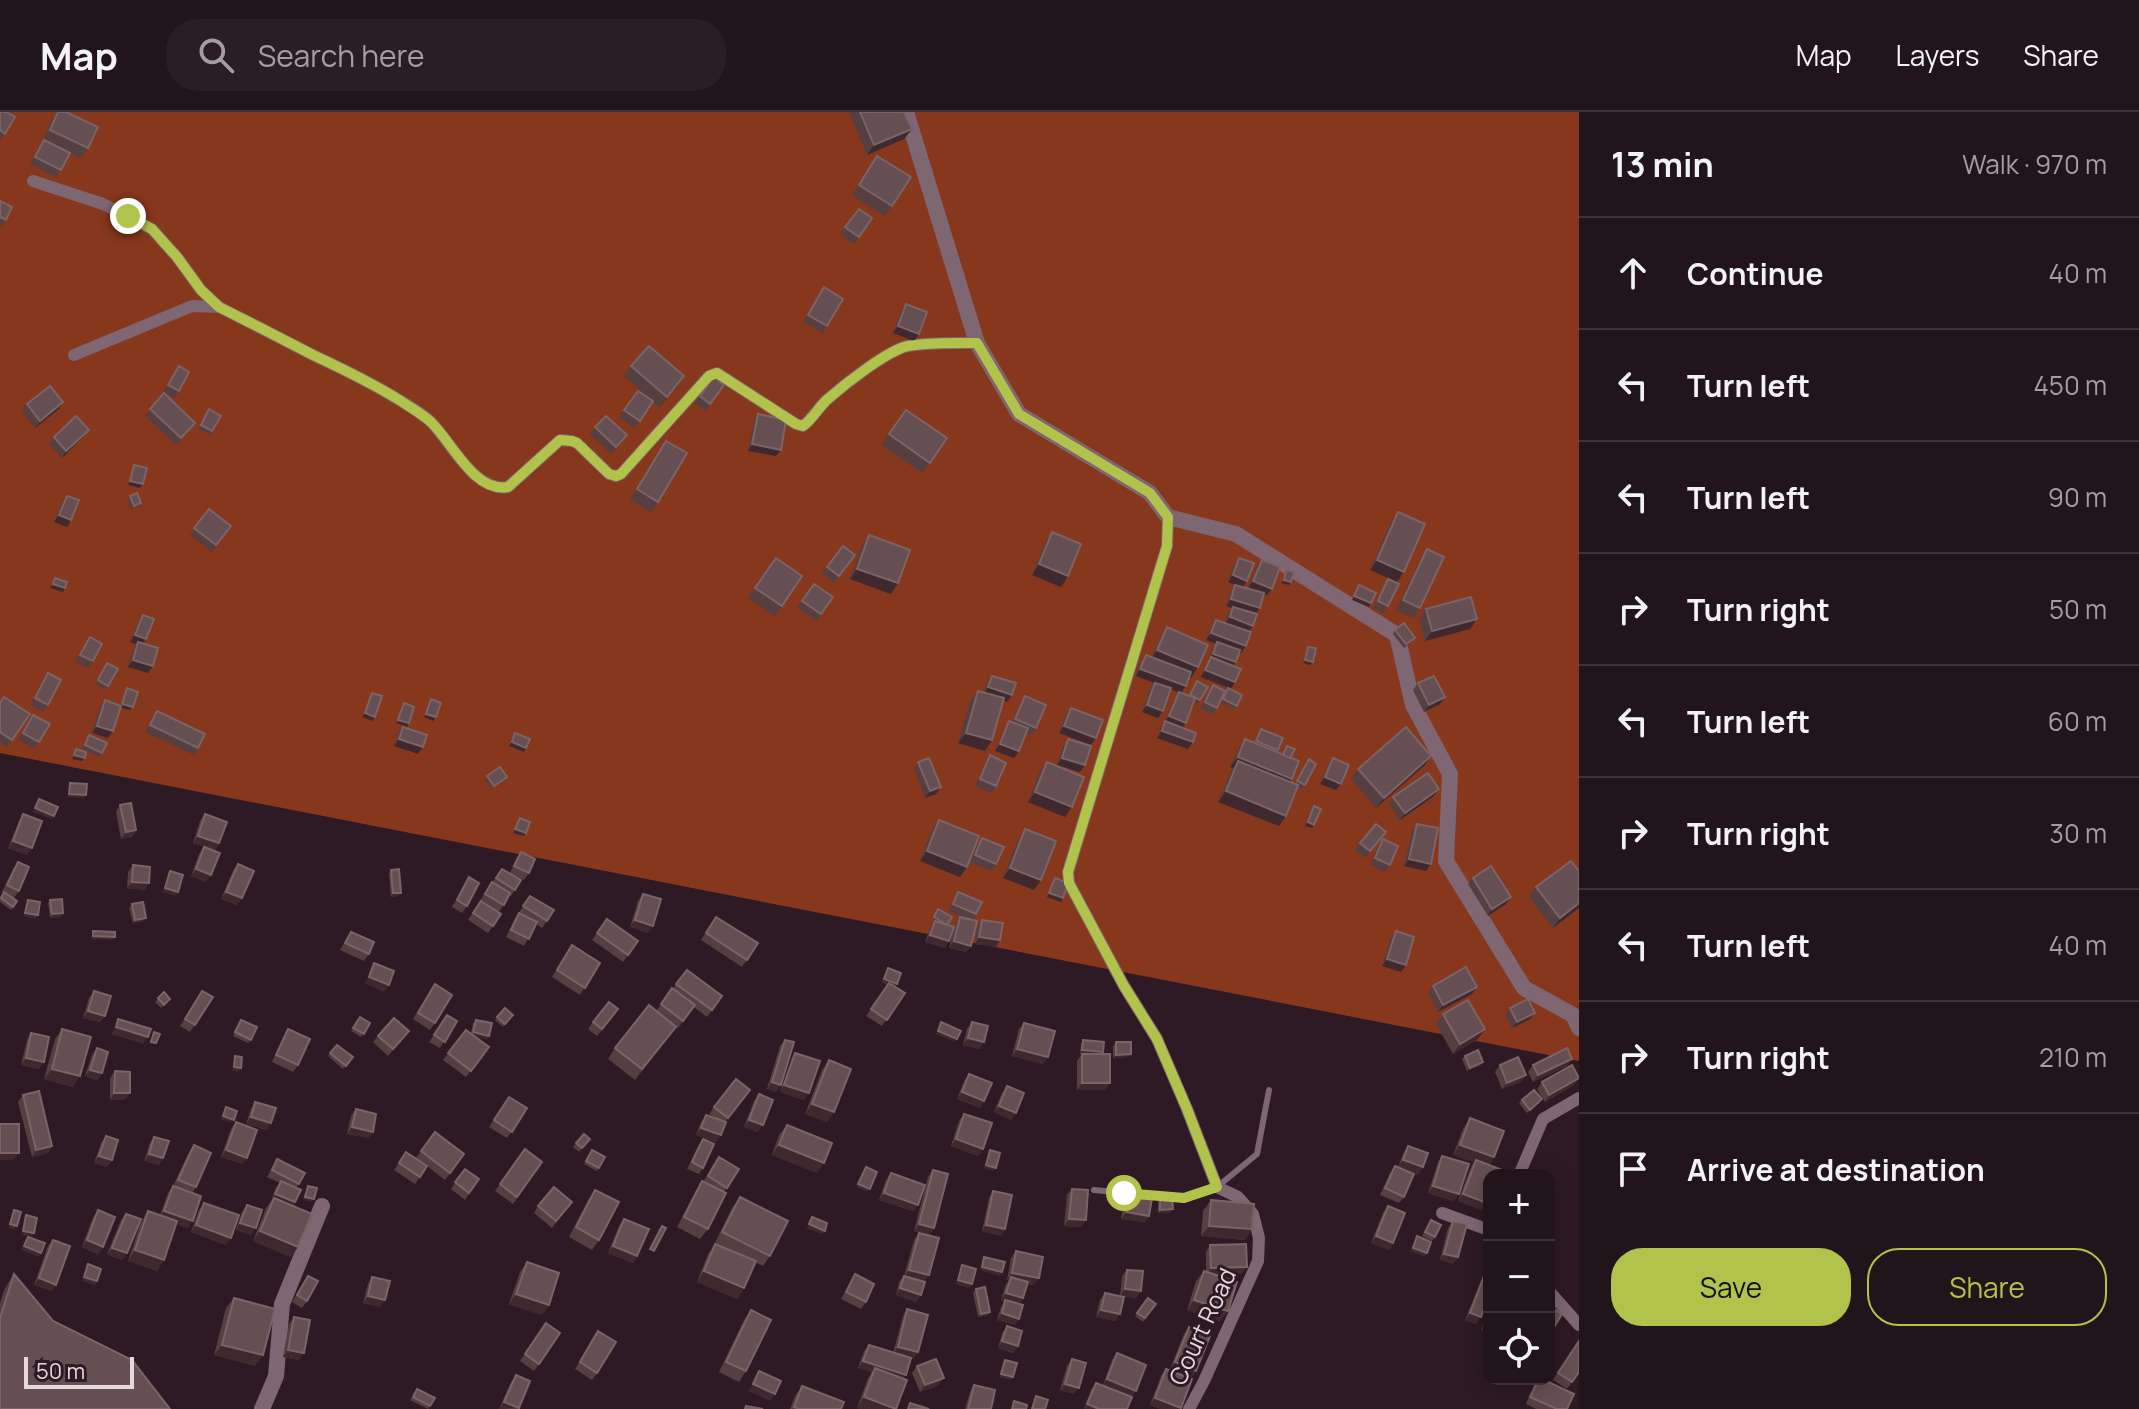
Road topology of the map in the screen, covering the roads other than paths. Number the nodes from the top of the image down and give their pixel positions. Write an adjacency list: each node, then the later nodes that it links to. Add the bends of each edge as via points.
1 (906, 112): 4 (street)
2 (33, 181): 3 (street, via 103,204 152,229)
3 (219, 307): 4 (street, via 407,405 445,437 467,469 499,489 508,487 560,440 577,443 609,474 621,474 717,373 803,426 826,400 904,346); 5 (street, via 192,306)
4 (977, 343): 6 (street, via 1019,414 1150,493)
5 (74, 355)
6 (1168, 517): 7 (street, via 1236,534 1397,635 1413,705 1450,774 1446,861 1524,988 1573,1015); 11 (street, via 1167,546 1068,872 1069,883 1157,1039)
7 (1579, 1028)
8 (1269, 1090): 11 (lane, via 1257,1154)
9 (1579, 1098): 10 (street, via 1543,1119)
10 (1522, 1169)
11 (1217, 1187): 12 (lane, via 1184,1198); 19 (street, Court Road, via 1238,1197 1253,1214 1258,1261)
12 (1094, 1190)
13 (322, 1206): 18 (street, via 282,1304 276,1376)
14 (1442, 1213): 15 (street)
15 (1483, 1228)
16 (1555, 1298): 17 (street)
17 (1579, 1325)
18 (262, 1409)
19 (1189, 1409)

